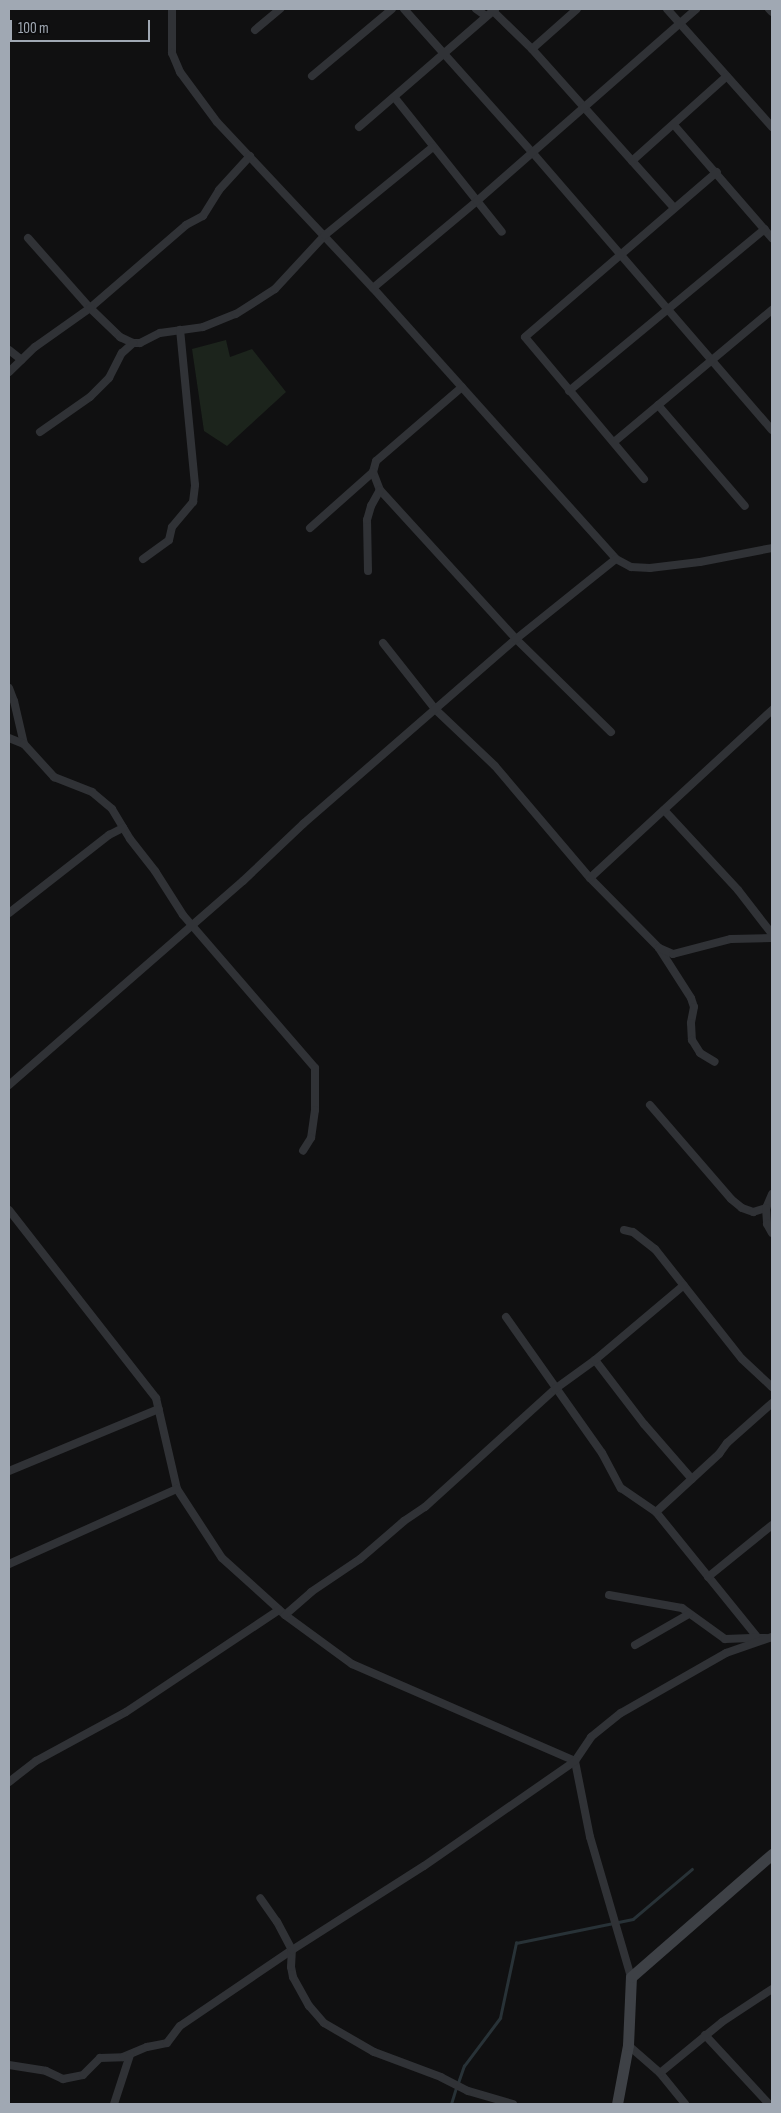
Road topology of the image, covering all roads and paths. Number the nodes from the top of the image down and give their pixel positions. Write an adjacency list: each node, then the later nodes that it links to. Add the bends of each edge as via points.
1 (172, 9): 25 (street, via 172,53 180,72 217,122)
2 (280, 9): 13 (street)
3 (392, 9): 16 (street)
4 (404, 9): 15 (street)
5 (476, 9): 10 (street)
6 (667, 9): 12 (street)
7 (696, 9): 12 (street)
8 (769, 9): 11 (street)
9 (572, 10): 14 (street)
10 (491, 12): 14 (street); 15 (street)
11 (772, 12)
12 (679, 24): 17 (street); 19 (street)
13 (255, 30)
14 (532, 49): 19 (street)
15 (444, 53): 18 (street); 24 (street)
16 (312, 76)
17 (727, 76): 20 (street); 21 (street)
18 (395, 98): 22 (street); 23 (street)
19 (584, 107): 24 (street); 26 (street)
20 (771, 122)
21 (674, 125): 26 (street); 27 (street)
22 (359, 127)
23 (434, 147): 28 (street); 32 (street)
24 (532, 152): 28 (street); 35 (street)
25 (250, 156): 32 (street); 37 (street, via 219,190 203,216 186,224)
26 (632, 162): 29 (street)
27 (717, 172): 29 (street); 30 (street)
28 (477, 201): 31 (street); 36 (street)
29 (674, 208): 35 (street)
30 (765, 229): 34 (street); 38 (street)
31 (502, 232)
32 (325, 235): 36 (street); 40 (street, via 275,289 217,322)
33 (28, 238): 37 (street)
34 (772, 238)
35 (619, 254): 38 (street); 47 (street, via 525,336)
36 (374, 288): 46 (street)
37 (90, 308): 41 (street, via 120,337); 43 (street)
38 (667, 310): 44 (street); 47 (street)
39 (772, 310): 44 (street)
40 (180, 330): 41 (street); 58 (street, via 195,485 193,502 172,527 168,540)
41 (133, 343): 50 (street, via 122,353 109,378 90,397)
42 (9, 350): 43 (street)
43 (22, 360): 45 (street)
44 (712, 361): 48 (street); 49 (street)
45 (9, 372)
46 (462, 387): 52 (street, via 376,461); 59 (street)
47 (569, 391): 51 (street)
48 (658, 405): 51 (street); 55 (street)
49 (772, 430)
50 (40, 432)
51 (614, 442): 53 (street)
52 (373, 472): 54 (street); 56 (street)
53 (644, 479)
54 (380, 490): 60 (street, via 368,520); 61 (street)
55 (745, 506)
56 (310, 528)
57 (772, 549): 59 (street, via 650,568 631,566)
58 (143, 559)
59 (616, 559): 61 (street)
60 (368, 571)
61 (516, 639): 64 (street); 66 (street)
62 (383, 644): 64 (street)
63 (9, 688): 68 (street)
64 (436, 710): 71 (street, via 495,766); 73 (street)
65 (772, 710): 69 (street)
66 (610, 732)
67 (9, 738): 68 (street)
68 (24, 744): 70 (street, via 54,777 92,792 103,800)
69 (664, 810): 71 (street); 74 (street, via 738,890)
70 (123, 828): 72 (street, via 109,834); 73 (street)
71 (590, 878): 76 (street)
72 (9, 913)
73 (191, 925): 78 (street); 80 (street, via 314,1068 311,1138)
74 (772, 934)
75 (772, 938): 76 (street, via 731,939 673,954)
76 (659, 948): 77 (street, via 691,998 694,1007 692,1040 700,1053)
77 (714, 1062)
78 (9, 1085)
79 (650, 1105): 82 (street, via 731,1199 753,1212)
80 (303, 1151)
81 (772, 1194): 82 (street)
82 (766, 1208): 85 (street, via 767,1224)
83 (10, 1213): 92 (street, via 156,1398)
84 (624, 1230): 86 (street, via 633,1232 655,1249)
85 (772, 1233)
86 (684, 1285): 88 (street); 89 (street, via 742,1359)
87 (506, 1317): 90 (street)
88 (595, 1360): 90 (street); 94 (street)
89 (772, 1387)
90 (555, 1389): 96 (street, via 602,1453 621,1488); 101 (street, via 425,1507 360,1559)
91 (772, 1403): 94 (street)
92 (159, 1409): 93 (street); 95 (street)
93 (9, 1471)
94 (692, 1479): 96 (street)
95 (177, 1489): 98 (street); 101 (street, via 222,1558)
96 (656, 1512): 99 (street)
97 (772, 1525): 99 (street)
98 (9, 1564)
99 (708, 1577): 103 (street)
100 (609, 1595): 102 (street, via 670,1605)
101 (282, 1612): 106 (street, via 352,1664); 107 (street, via 126,1712 36,1761)
102 (689, 1614): 103 (street, via 725,1639); 105 (street)
103 (758, 1638): 104 (street)
104 (771, 1638): 106 (street, via 726,1653 621,1713 591,1737)
105 (635, 1645)
106 (575, 1761): 110 (street, via 424,1866); 111 (street, via 590,1838)
107 (9, 1782)
108 (772, 1854): 111 (main road)
109 (260, 1898): 110 (street)
110 (292, 1950): 115 (street, via 180,2026 167,2043); 119 (street, via 293,1977 309,2006 324,2023 374,2052 441,2077 468,2091)
111 (631, 1977): 114 (main road)
112 (772, 1989): 113 (street)
113 (705, 2035): 117 (street); 122 (street)
114 (628, 2045): 117 (street); 120 (main road)
115 (130, 2055): 116 (street, via 100,2058 82,2074 63,2079 46,2071); 118 (street)
116 (9, 2065)
117 (660, 2073): 121 (street)
118 (114, 2104)
119 (513, 2104)
120 (618, 2104)
121 (685, 2104)
122 (769, 2104)

